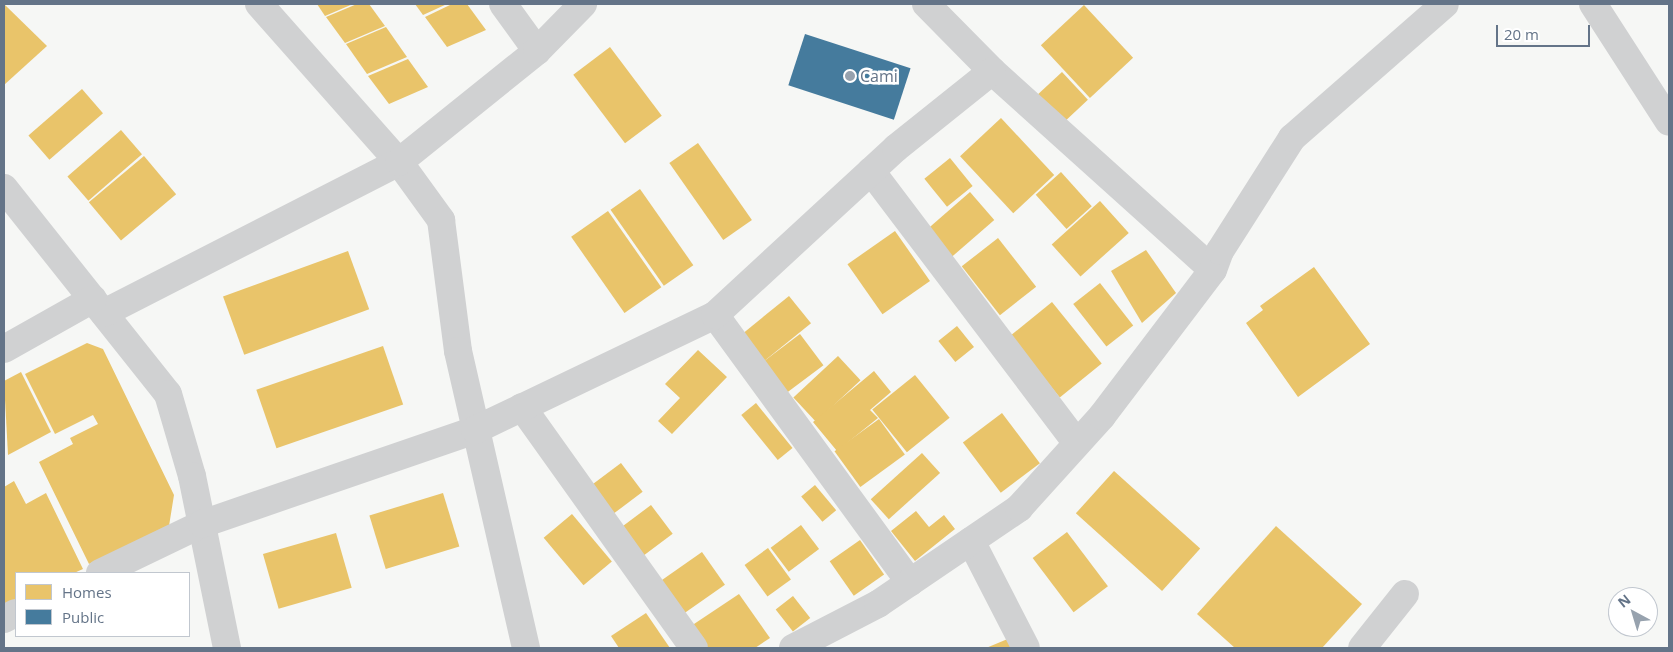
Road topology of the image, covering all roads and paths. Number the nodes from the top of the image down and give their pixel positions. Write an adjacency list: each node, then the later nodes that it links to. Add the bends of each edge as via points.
1 (259, 4): 10 (street)
2 (503, 4): 7 (street)
3 (583, 4): 7 (street)
4 (926, 4): 8 (street)
5 (1445, 4): 13 (street, via 1292,138 1220,251)
6 (1593, 4): 9 (street)
7 (537, 51): 10 (street)
8 (992, 71): 11 (street); 13 (street)
9 (1669, 122)
10 (399, 162): 14 (street); 18 (street, via 441,220 458,351)
11 (871, 171): 15 (street); 19 (street)
12 (4, 188): 14 (street)
13 (1213, 270): 19 (street)
14 (99, 306): 16 (street); 20 (street, via 168,394)
15 (714, 316): 17 (street); 23 (street)
16 (4, 349)
17 (522, 407): 18 (street); 28 (street)
18 (475, 430): 20 (street); 27 (street)
19 (1077, 443): 21 (street, via 1019,508)
20 (202, 524): 22 (street); 26 (street)
21 (971, 541): 23 (street); 30 (street)
22 (102, 572)
23 (910, 582): 25 (street)
24 (1405, 594): 31 (street)
25 (826, 641): 29 (street)
26 (227, 648)
27 (526, 648)
28 (694, 648)
29 (793, 648)
30 (1026, 648)
31 (1362, 648)

